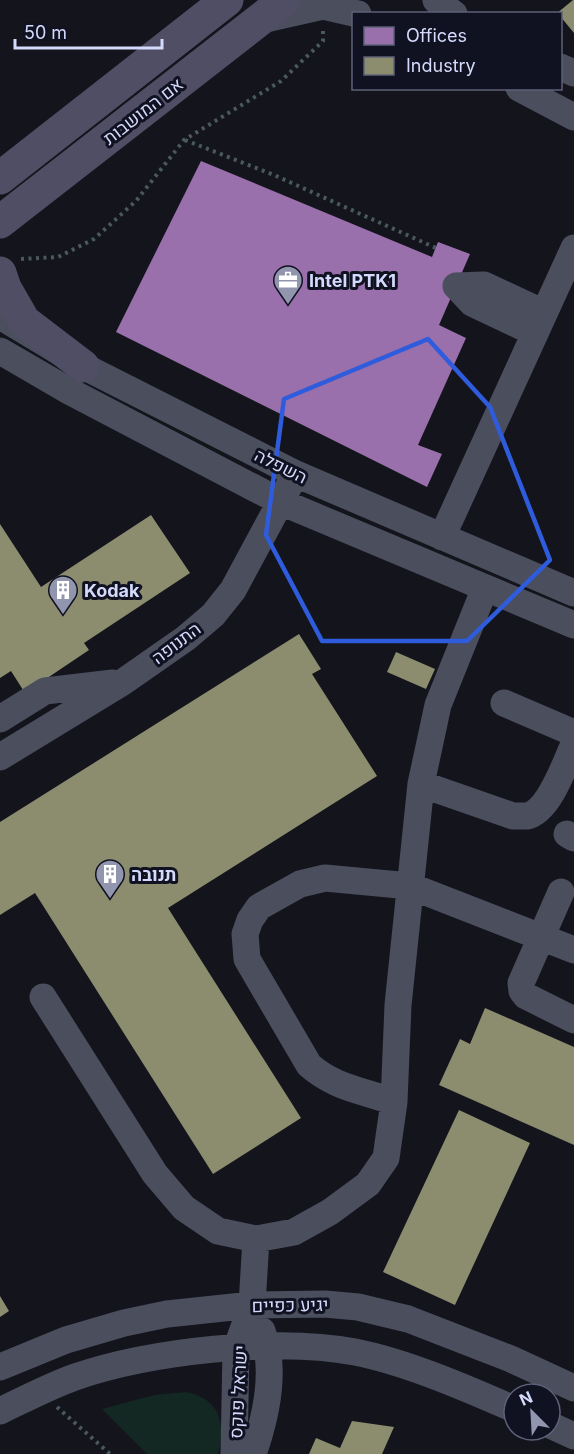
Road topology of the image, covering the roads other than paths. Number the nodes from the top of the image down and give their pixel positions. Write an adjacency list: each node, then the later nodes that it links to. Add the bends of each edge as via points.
1 (227, 0): 8 (main road, אם המושבות)
2 (436, 0): 4 (street)
3 (273, 10): 5 (street, via 323,6); 9 (main road, אם המושבות)
4 (451, 12)
5 (352, 13)
6 (523, 90): 7 (street)
7 (574, 117)
8 (0, 178)
9 (4, 243): 13 (main road, via 5,288 24,321)
10 (574, 248): 16 (street)
11 (0, 316): 13 (street, השפלה)
12 (0, 351): 15 (street, השפלה, via 69,392)
13 (83, 366): 14 (street, השפלה)
14 (296, 474): 15 (street, התנופה); 16 (street, השפלה)
15 (281, 502): 17 (street, השפלה); 20 (street, התנופה, via 233,590 213,615)
16 (442, 537): 18 (street, השפלה)
17 (485, 588): 19 (street, השפלה); 26 (street, via 438,705)
18 (574, 593)
19 (574, 626)
20 (123, 682): 22 (street, via 45,691); 25 (street, התנופה)
21 (504, 702): 23 (street)
22 (0, 719)
23 (574, 733)
24 (574, 744): 26 (street, via 547,801 528,816 513,816)
25 (0, 757)
26 (421, 784): 27 (street)
27 (410, 886): 29 (street); 33 (street, via 398,1005); 33 (street, via 325,878 300,884 258,907 245,934 247,959 309,1065 342,1086)
28 (561, 892): 29 (street)
29 (541, 937): 30 (street); 32 (street, via 521,983 522,991)
30 (574, 950)
31 (43, 998): 34 (street, via 155,1174 184,1208 218,1232)
32 (574, 1020)
33 (394, 1102): 34 (street, via 386,1158 368,1184 294,1232)
34 (256, 1239): 35 (street)
35 (252, 1305): 36 (street, ישראל פוקס); 37 (street, ישראל פוקס); 38 (street, יגיע כפיים, via 124,1323 66,1340); 39 (street, יגיע כפיים, via 347,1306 408,1319)
36 (268, 1347): 37 (street); 40 (street, via 324,1348 388,1360); 43 (street, ישראל פוקס, via 265,1411)
37 (236, 1349): 41 (street, via 172,1356 75,1377); 42 (street, ישראל פוקס)
38 (0, 1367)
39 (574, 1388)
40 (502, 1404)
41 (0, 1411)
42 (234, 1454)
43 (253, 1454)

